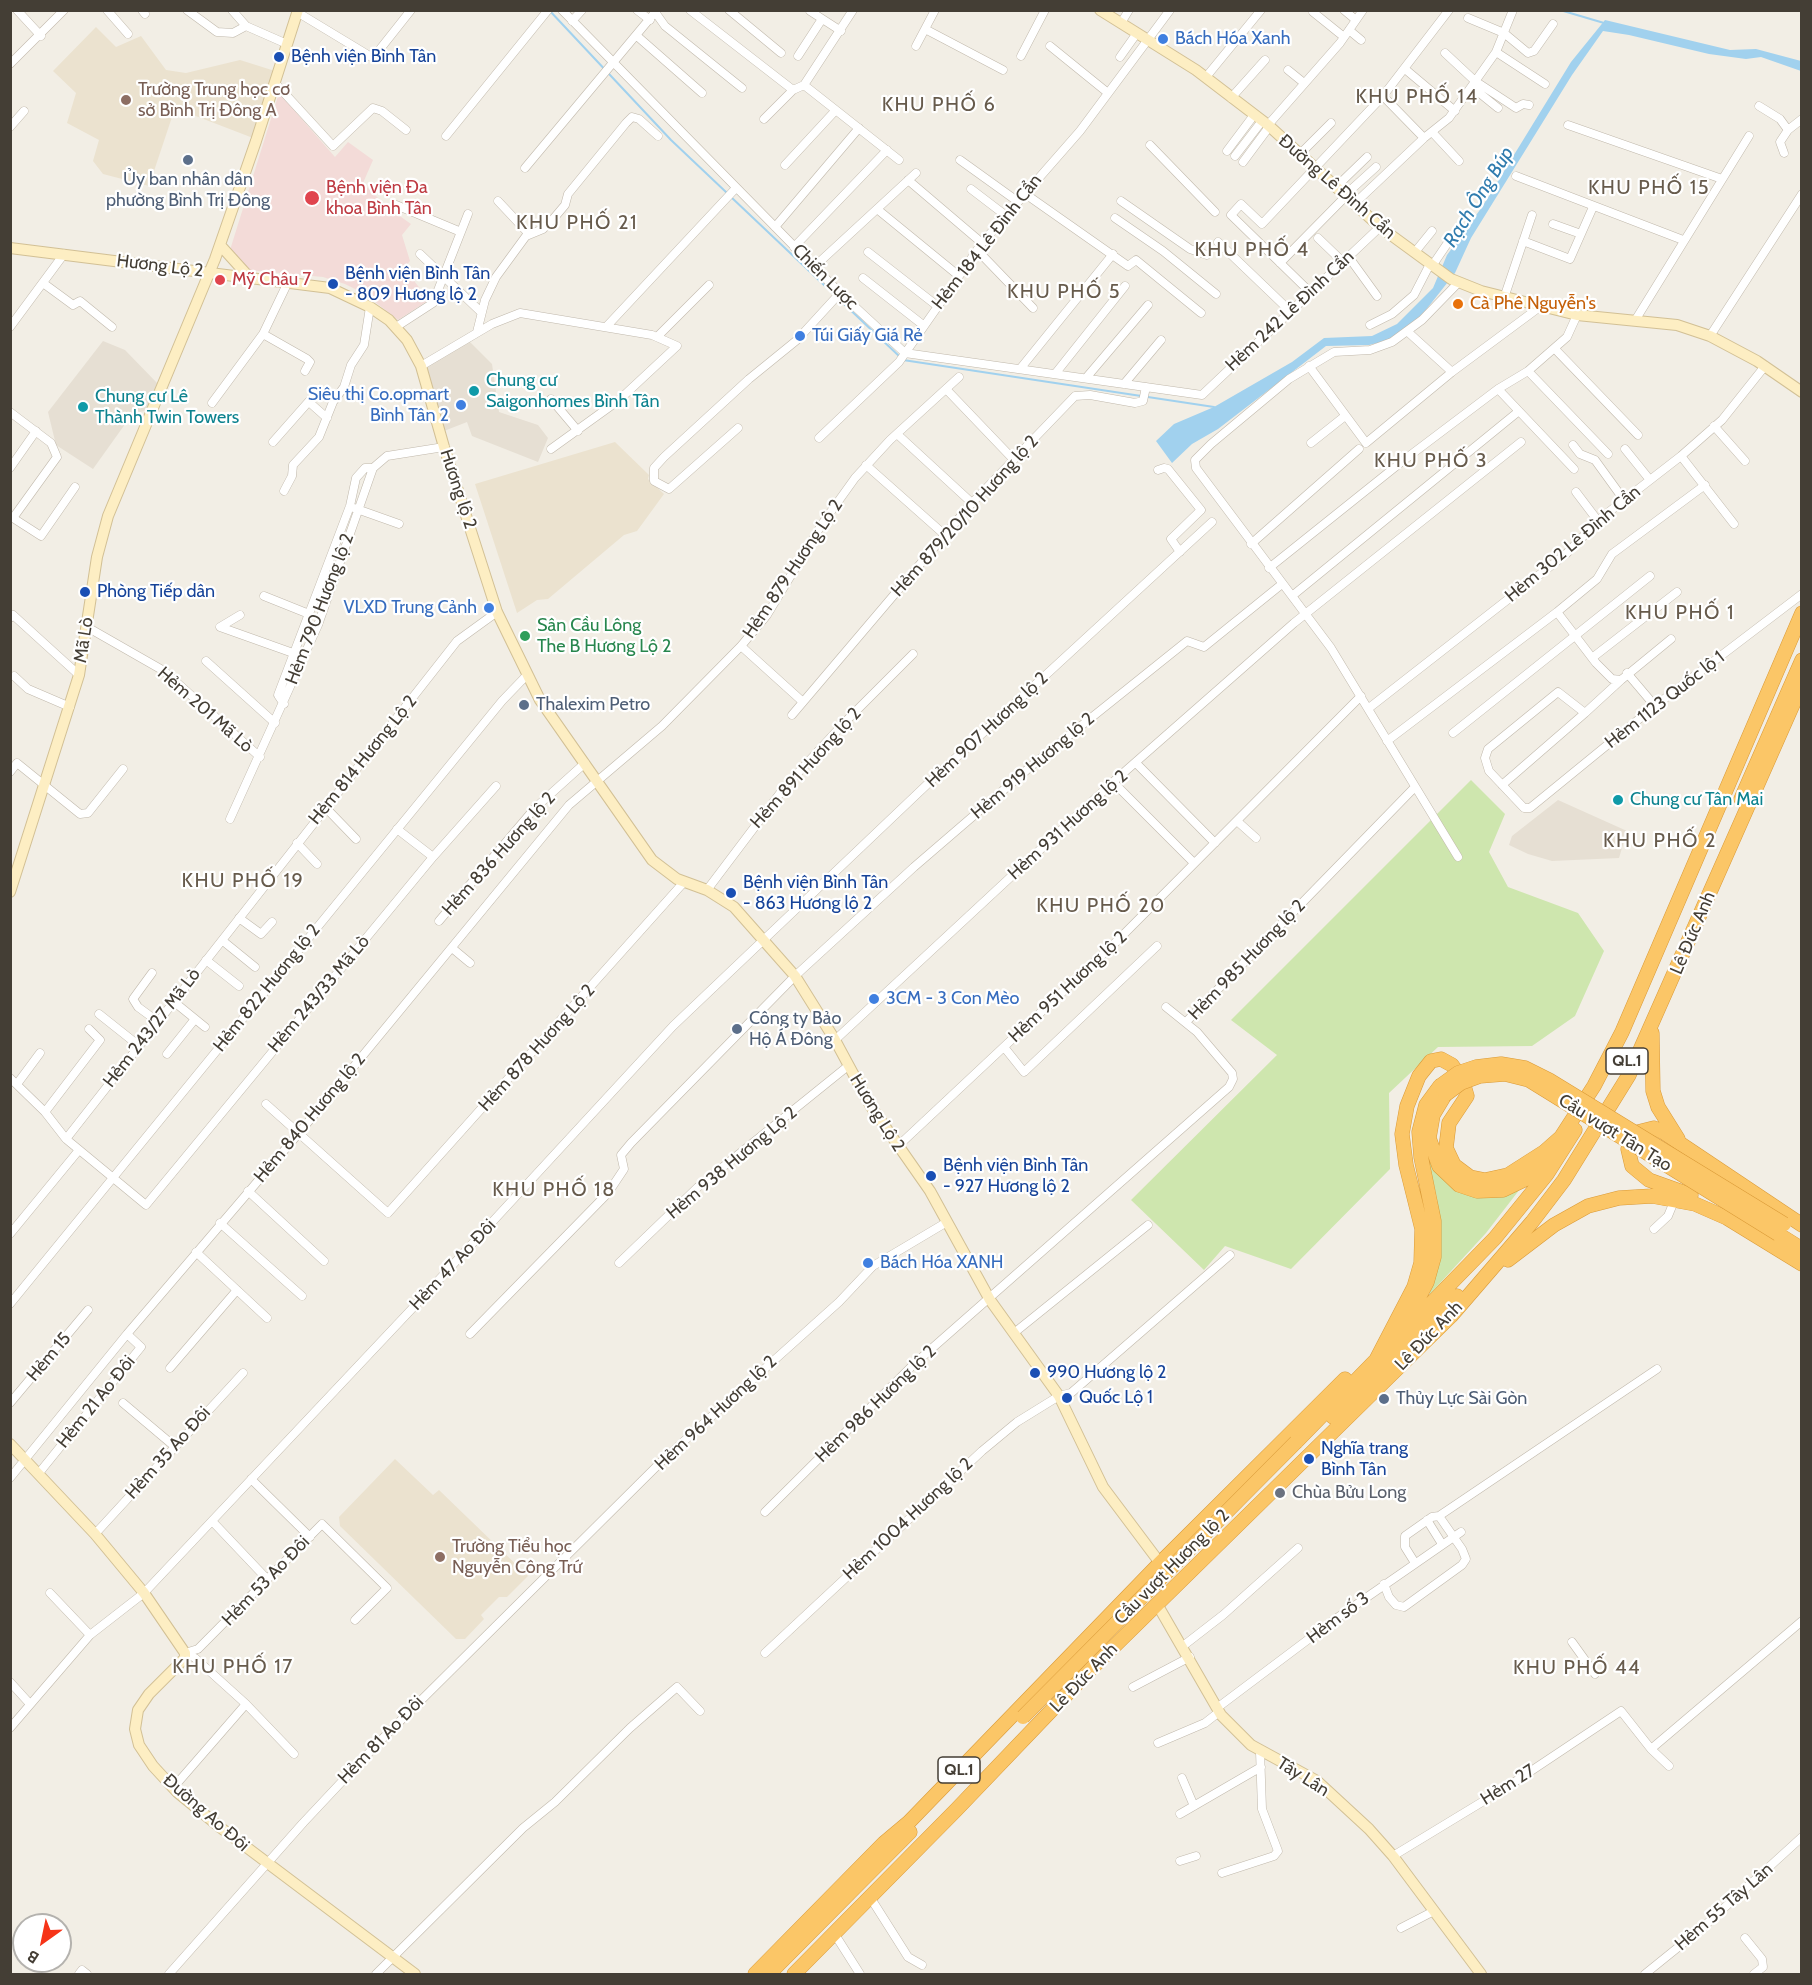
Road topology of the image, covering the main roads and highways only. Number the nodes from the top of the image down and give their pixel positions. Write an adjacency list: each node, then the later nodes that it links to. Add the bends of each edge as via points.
1 (1100, 10): 8 (main road, Đường Lê Đình Cẩn, via 1206,77 1300,154 1347,200 1455,281 1504,298 1578,315 1677,325 1710,336)
2 (298, 11): 3 (main road, Mã Lò)
3 (220, 245): 5 (main road, Mã Lò); 6 (main road)
4 (10, 248): 5 (main road, Hương Lộ 2)
5 (210, 272): 6 (main road, Hương Lộ 2); 14 (main road, Mã Lò, via 108,516 97,558 79,675)
6 (249, 277): 7 (main road, Hương Lộ 2, via 330,288 370,307 396,327)
7 (422, 366): 9 (main road, Hương lộ 2)
8 (1802, 392)
9 (497, 612): 37 (main road, Hương Lộ 2, via 526,676 652,860 664,871 734,907 795,976 947,1222 990,1300 1059,1396 1103,1487)
10 (1802, 613): 16 (highway, Lê Đức Anh / QL.1)
11 (1802, 634): 16 (highway, Lê Đức Anh / QL.1)
12 (1802, 660): 29 (highway, Lê Đức Anh / QL.1, via 1651,1012 1622,1070 1561,1173)
13 (1802, 684): 15 (highway, Lê Đức Anh / QL.1)
14 (10, 892)
15 (1652, 1027): 18 (highway, via 1653,1091 1658,1107); 28 (highway, Lê Đức Anh / QL.1, via 1629,1075 1564,1180)
16 (1625, 1033): 19 (highway, Lê Đức Anh / QL.1, via 1598,1093); 20 (highway, Lê Đức Anh / QL.1, via 1561,1137)
17 (1443, 1090): 21 (highway, via 1430,1122 1430,1144 1443,1172); 24 (highway, bridge, via 1458,1073 1476,1067 1501,1064 1525,1068); 30 (highway, via 1426,1105 1419,1132 1434,1221 1434,1257 1423,1291)
18 (1681, 1143): 22 (highway, via 1654,1128 1643,1129 1632,1139 1628,1158 1642,1175 1694,1196); 23 (highway)
19 (1564, 1149): 21 (highway, via 1511,1187 1487,1192); 30 (highway, Lê Đức Anh / QL.1, via 1495,1238)
20 (1508, 1175): 21 (highway, via 1492,1185); 31 (highway, Lê Đức Anh / QL.1, via 1477,1179 1454,1165 1445,1135 1465,1102 1467,1091 1452,1065 1441,1059 1431,1061 1413,1089 1402,1127 1406,1165 1422,1229 1421,1263 1409,1297)
21 (1465, 1188)
22 (1727, 1218): 27 (highway); 28 (highway, via 1670,1198 1636,1196 1603,1202 1554,1225)
23 (1802, 1225)
24 (1781, 1229): 25 (highway); 26 (highway)
25 (1802, 1235)
26 (1802, 1249)
27 (1802, 1264)
28 (1488, 1273): 29 (highway); 29 (highway, Lê Đức Anh / QL.1)
29 (1464, 1292): 32 (highway, Lê Đức Anh / QL.1); 36 (highway, Lê Đức Anh / QL.1)
30 (1398, 1337): 31 (highway, Lê Đức Anh / QL.1)
31 (1373, 1364): 32 (highway, Lê Đức Anh / QL.1); 35 (highway, Lê Đức Anh / QL.1, via 1348,1376)
32 (1349, 1395): 34 (highway, Lê Đức Anh / QL.1)
33 (10, 1444): 44 (main road, Đường Ao Đôi, via 95,1534 144,1593 185,1653 185,1659 138,1710 135,1729 139,1745 173,1788)
34 (1297, 1447): 41 (highway, Cầu vượt Hương lộ 2 / QL.1)
35 (1184, 1539): 36 (highway, via 1181,1556 1190,1563); 37 (highway, Lê Đức Anh / QL.1)
36 (1200, 1560): 39 (highway, Lê Đức Anh / QL.1)
37 (1160, 1563): 38 (highway, Lê Đức Anh / QL.1); 39 (highway)
38 (1120, 1604): 40 (highway, via 1129,1603 1136,1608); 45 (highway, Lê Đức Anh / QL.1)
39 (1157, 1604): 40 (highway, Lê Đức Anh / QL.1); 49 (main road, Tây Lân, via 1218,1710 1260,1751 1317,1781 1393,1856)
40 (1137, 1624): 42 (highway, Lê Đức Anh / QL.1)
41 (1026, 1720): 42 (highway, Lê Đức Anh / QL.1)
42 (945, 1810): 43 (highway, Lê Đức Anh / QL.1); 43 (highway, Lê Đức Anh / QL.1); 46 (highway, Lê Đức Anh / QL.1)
43 (888, 1874): 47 (highway, Lê Đức Anh / QL.1); 48 (highway, Lê Đức Anh / QL.1)
44 (415, 1974)
45 (755, 1974)
46 (769, 1974)
47 (784, 1974)
48 (794, 1974)
49 (1480, 1974)

